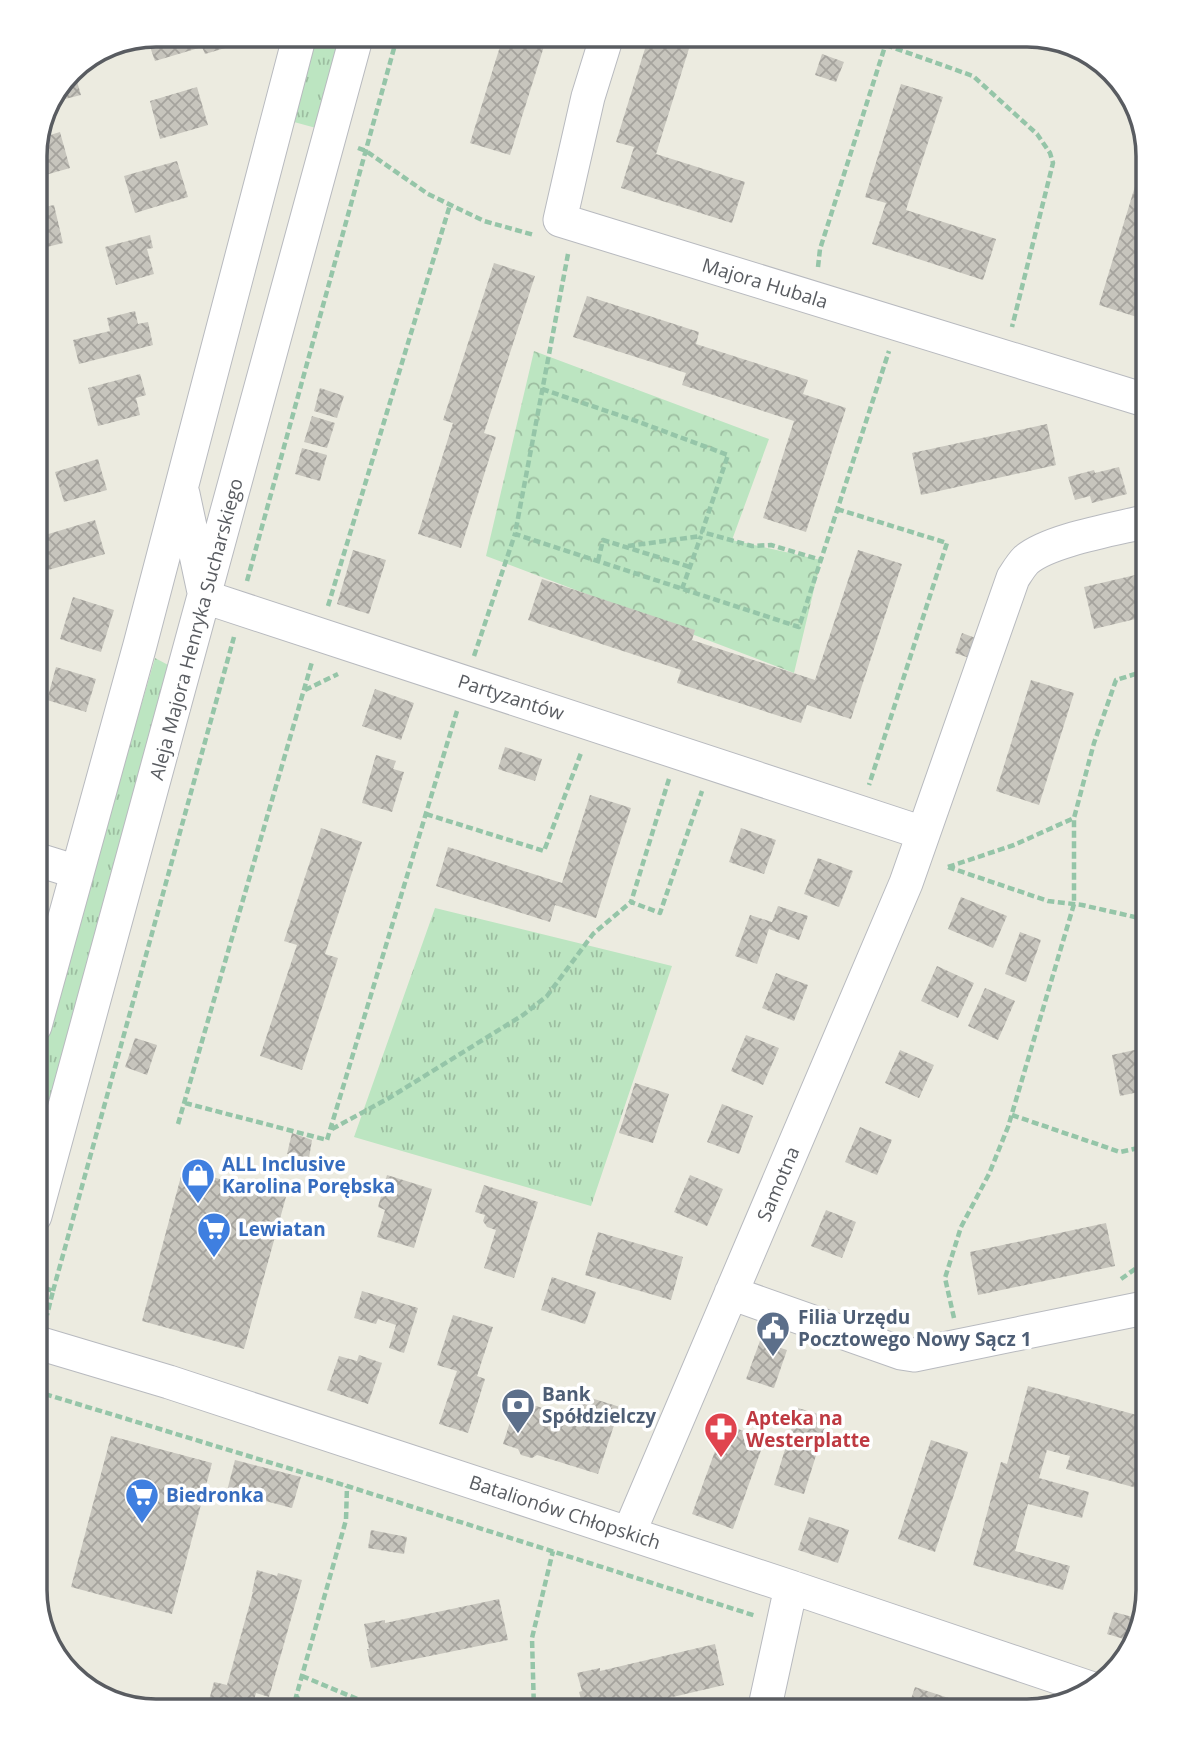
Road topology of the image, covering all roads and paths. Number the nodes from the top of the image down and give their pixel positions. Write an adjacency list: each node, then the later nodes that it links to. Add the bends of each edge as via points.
1 (297, 47): 16 (street)
2 (354, 47): 7 (street, Aleja Majora Henryka Sucharskiego)
3 (394, 47): 8 (path)
4 (604, 47): 15 (street, Majora Hubala, via 560,220)
5 (885, 47): 11 (path, via 820,249 817,268)
6 (892, 47): 12 (path, via 973,76 1037,134 1050,153 1053,163)
7 (330, 137): 8 (path); 26 (street, Aleja Majora Henryka Sucharskiego)
8 (366, 151): 9 (path, via 450,205 484,221); 27 (path)
9 (546, 238)
10 (570, 244): 14 (path)
11 (822, 276)
12 (1010, 332)
13 (890, 348): 17 (path)
14 (542, 389): 19 (path); 20 (path, via 727,455)
15 (1136, 397)
16 (181, 488): 26 (street); 28 (street)
17 (837, 509): 22 (path); 37 (path, via 947,543)
18 (1136, 524): 40 (street, Samotna, via 1056,544 1024,562 1013,578)
19 (515, 534): 23 (path); 29 (path)
20 (701, 534): 21 (path); 22 (path, via 751,546 771,545); 24 (path)
21 (624, 546): 23 (path, via 603,540); 24 (path)
22 (821, 560): 25 (path, via 799,627)
23 (598, 561): 25 (path)
24 (690, 567): 25 (path)
25 (682, 589)
26 (205, 597): 27 (street, Partyzantów); 28 (street); 51 (street, Aleja Majora Henryka Sucharskiego)
27 (241, 609): 40 (street, Partyzantów); 55 (path)
28 (140, 645): 42 (street)
29 (471, 665)
30 (347, 670): 32 (path)
31 (1136, 674): 39 (path, via 1116,680)
32 (304, 690)
33 (458, 708): 38 (path)
34 (582, 748): 38 (path, via 544,851)
35 (681, 781): 43 (path, via 670,778)
36 (703, 787): 43 (path, via 660,914)
37 (866, 795)
38 (426, 814): 49 (path)
39 (1074, 818): 44 (path); 44 (path, via 1014,845 947,867 1048,901)
40 (923, 833): 56 (street, Samotna, via 906,883)
41 (47, 863): 42 (street)
42 (76, 872): 46 (street)
43 (631, 902): 49 (path, via 593,934 547,996 523,1015)
44 (1074, 904): 45 (path); 48 (path)
45 (1136, 917)
46 (47, 981)
47 (185, 1103): 49 (path, via 327,1140)
48 (1012, 1115): 50 (path, via 1120,1152); 59 (path, via 989,1174 961,1227 944,1278)
49 (331, 1129)
50 (1136, 1149)
51 (47, 1172)
52 (1136, 1268): 53 (path)
53 (1111, 1286)
54 (47, 1289): 55 (path)
55 (53, 1291): 57 (path)
56 (731, 1293): 58 (street, via 914,1354); 63 (street, Samotna)
57 (47, 1310)
58 (1136, 1310)
59 (956, 1326)
60 (47, 1331): 63 (street, Batalionów Chłopskich, via 182,1386)
61 (47, 1395): 62 (path)
62 (347, 1486): 64 (path); 67 (path, via 346,1520)
63 (629, 1533): 65 (street, Batalionów Chłopskich)
64 (553, 1551): 66 (path); 73 (path, via 533,1638)
65 (791, 1587): 68 (street, Batalionów Chłopskich); 74 (street)
66 (760, 1617)
67 (302, 1676): 69 (path); 72 (path)
68 (1080, 1685)
69 (296, 1695): 70 (path); 71 (path)
70 (295, 1699)
71 (298, 1699)
72 (357, 1699)
73 (534, 1699)
74 (756, 1699)

